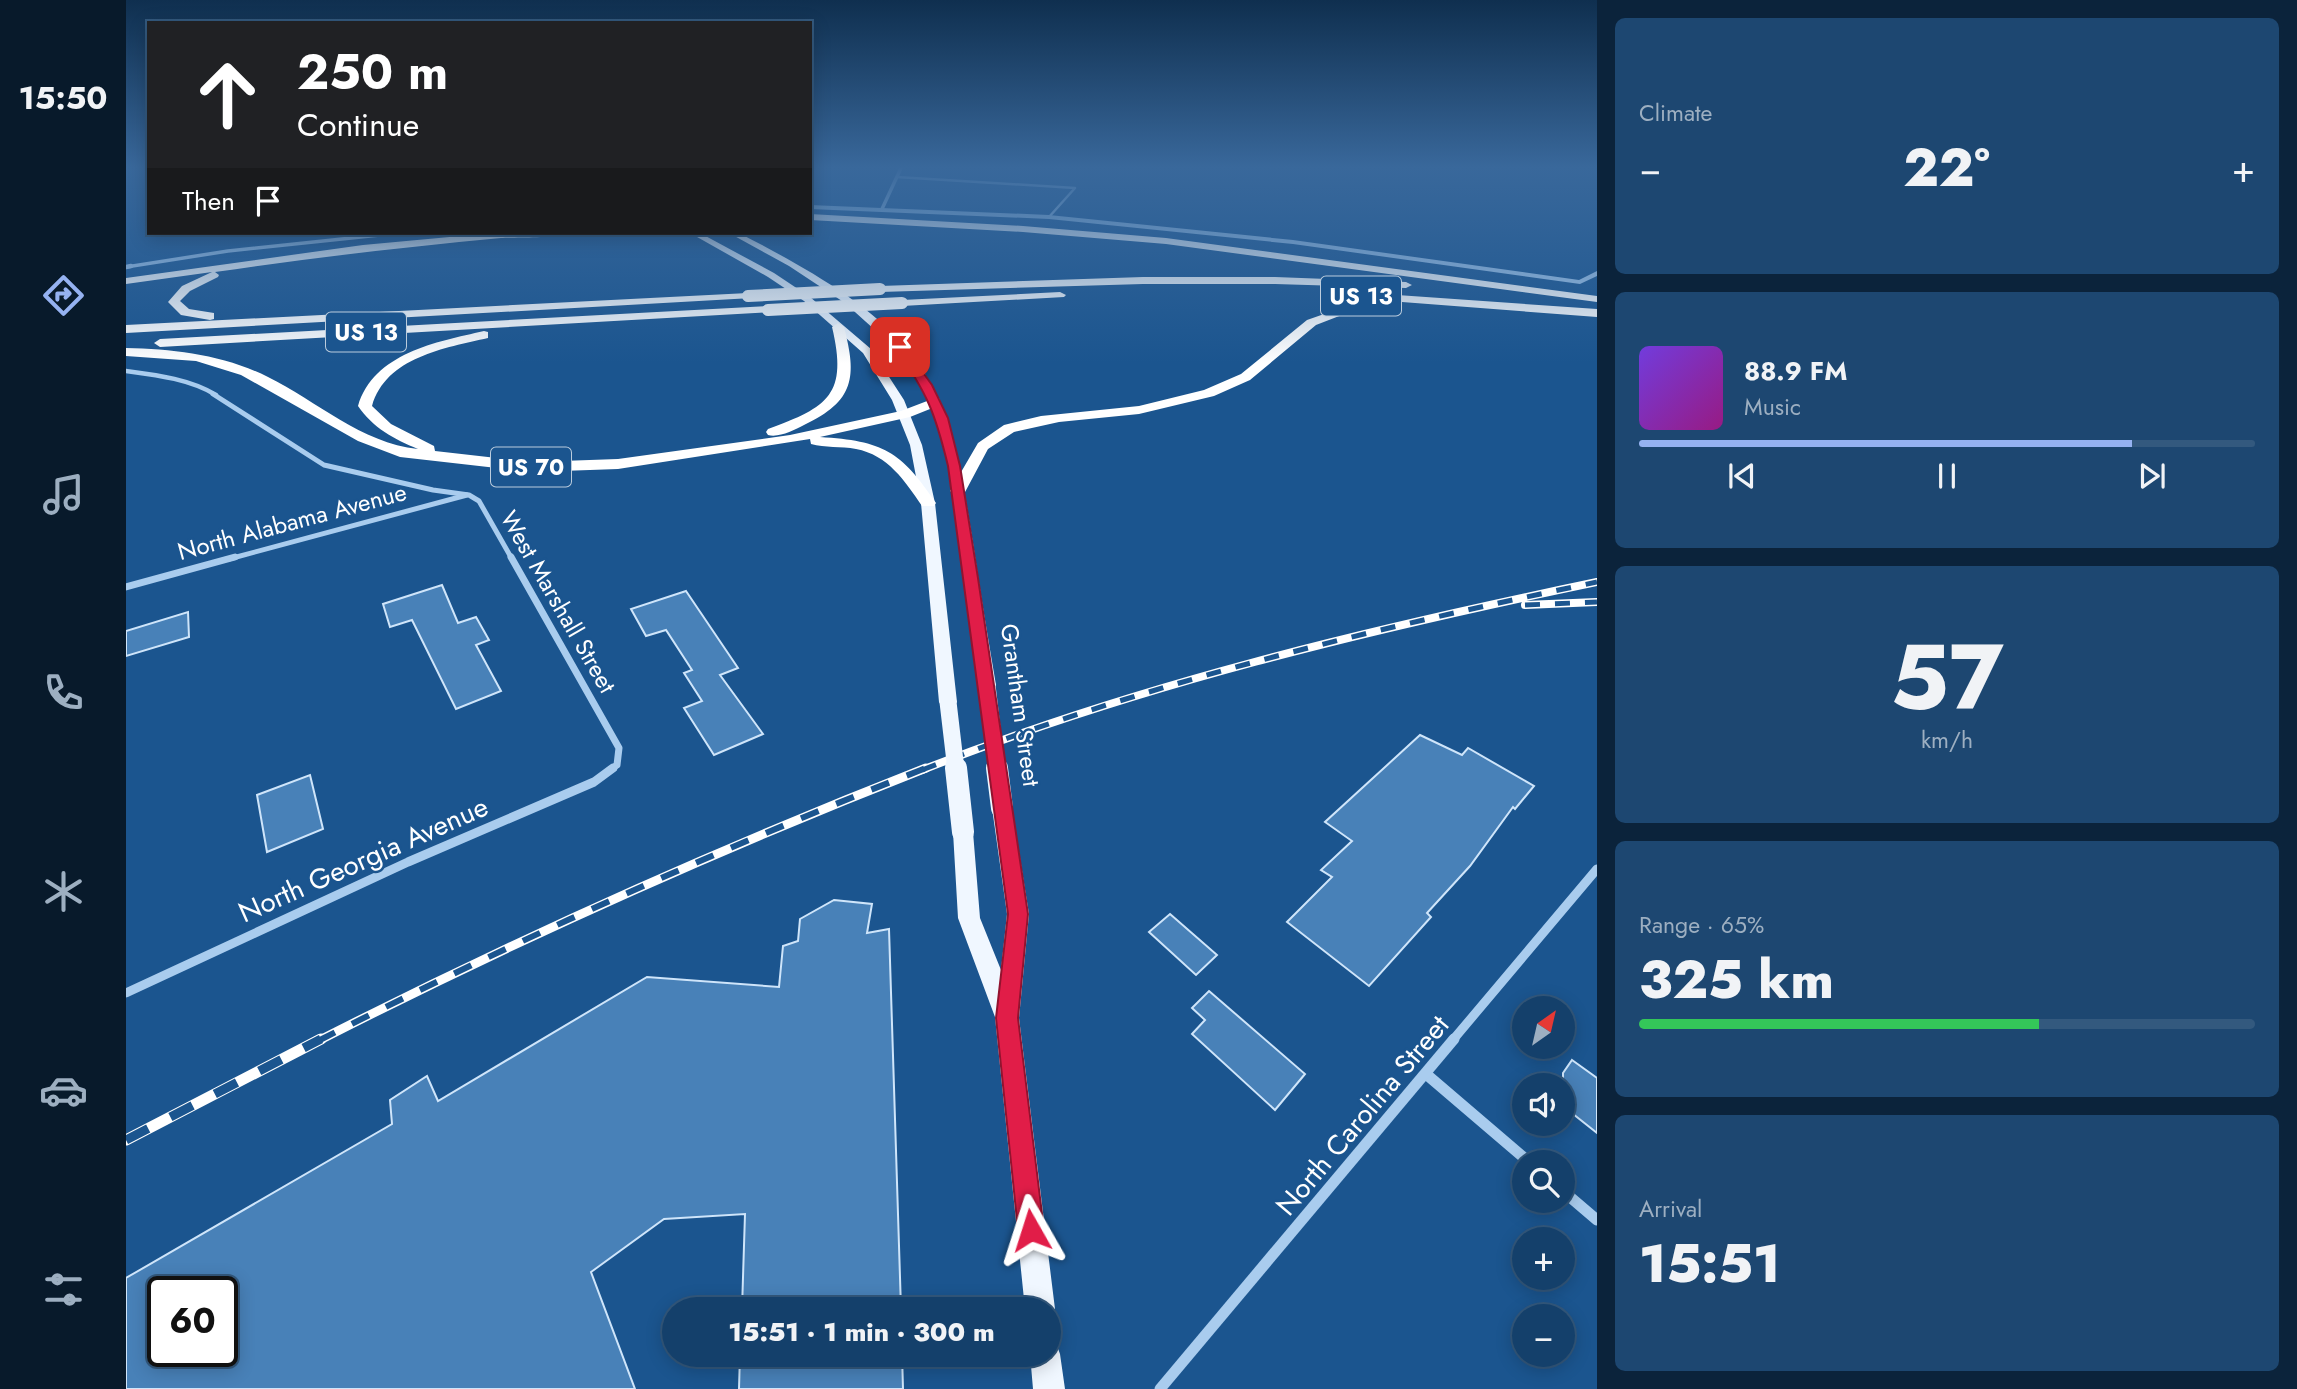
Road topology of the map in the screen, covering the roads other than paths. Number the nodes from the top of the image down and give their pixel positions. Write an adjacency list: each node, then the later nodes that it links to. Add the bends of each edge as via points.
1 (1056, 233): 15 (highway, via 1236,248)
2 (1203, 233): 9 (street, via 1580,282)
3 (379, 235): 8 (street)
4 (503, 235): 7 (highway)
5 (697, 235): 22 (main road, Grantham Street, via 790,288)
6 (737, 235): 27 (main road, Grantham Street, via 822,283 866,315 900,347)
7 (267, 261): 10 (highway); 20 (highway, via 195,283 175,298 175,306 201,316)
8 (126, 267)
9 (1597, 273)
10 (126, 281)
11 (1101, 294): 13 (highway, US 13)
12 (1077, 295): 19 (highway, US 13, bridge)
13 (1332, 295)
14 (1346, 295): 16 (highway, US 13)
15 (1597, 299): 20 (highway, US 13, bridge, via 1435,286 1255,279 1054,281)
16 (1484, 303): 17 (highway, US 13); 32 (highway, via 1348,310 1301,329 1254,372 1223,388 1158,407 1007,430 985,444)
17 (1545, 308): 18 (highway, US 13); 21 (highway)
18 (1597, 313)
19 (605, 319): 24 (highway, US 13); 31 (highway, via 461,341 412,357 380,376 366,396 365,406 371,415 392,431)
20 (302, 320): 23 (highway, US 13)
21 (1597, 322)
22 (838, 327): 28 (main road, Grantham Street, via 867,351); 30 (highway, via 846,368 843,382 825,406 792,425)
23 (126, 329)
24 (126, 345)
25 (126, 352): 31 (highway, via 173,354 231,366 265,380 360,438 400,452)
26 (126, 371): 33 (street, West Marshall Street, via 206,389 324,465)
27 (935, 402): 28 (highway); 32 (main road, Grantham Street)
28 (905, 414): 29 (highway); 34 (main road, Grantham Street)
29 (790, 439): 30 (highway); 34 (highway, via 856,444 883,453 909,474)
30 (728, 446): 31 (highway, US 70, via 574,467)
31 (444, 456)
32 (958, 491): 39 (main road, Grantham Street, bridge, via 1018,914)
33 (469, 495): 35 (street, North Alabama Avenue); 36 (street, West Marshall Street, via 479,501 619,748)
34 (928, 503): 39 (main road, Grantham Street, bridge, via 969,918)
35 (126, 587)
36 (617, 765): 38 (street, North Georgia Avenue, via 594,782 408,862)
37 (1597, 869): 40 (street, North Carolina Street)
38 (126, 993)
39 (1007, 1018): 44 (main road, Grantham Street)
40 (1426, 1074): 41 (street); 47 (street, North Carolina Street)
41 (1515, 1150)
42 (1575, 1201): 43 (street)
43 (1597, 1220)
44 (1039, 1297)
45 (1046, 1367): 46 (main road)
46 (1049, 1389)
47 (1160, 1389)

